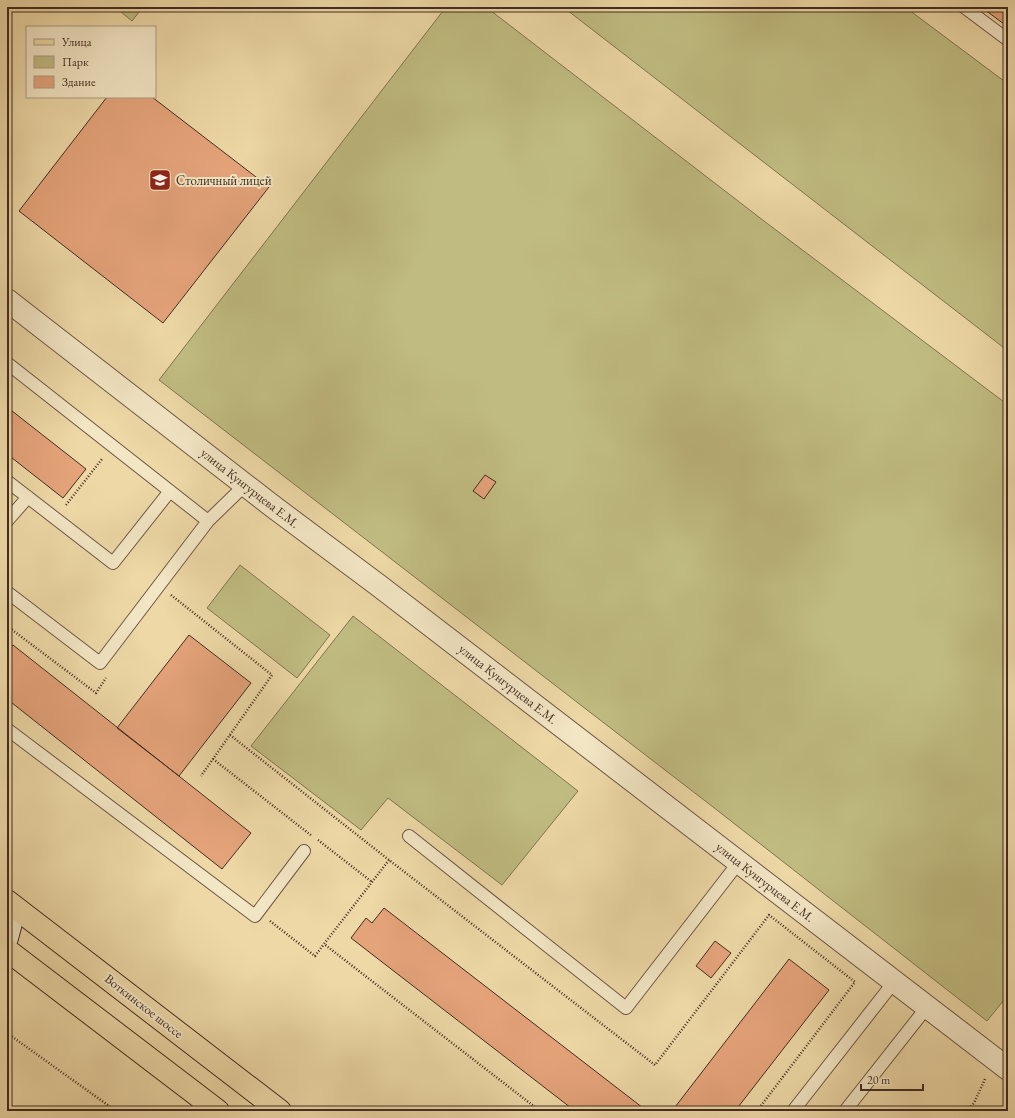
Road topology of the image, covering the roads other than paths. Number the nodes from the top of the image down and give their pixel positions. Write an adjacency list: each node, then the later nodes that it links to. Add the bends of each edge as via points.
1 (964, 7): 2 (lane)
2 (1008, 40)
3 (7, 300): 6 (street, улица Кунгурцева Е.М.)
4 (7, 363): 7 (lane)
5 (7, 481): 8 (lane)
6 (245, 485): 10 (lane); 15 (street, улица Кунгурцева Е.М.)
7 (170, 491): 8 (lane, via 113,563); 10 (lane)
8 (28, 497): 9 (lane)
9 (7, 521)
10 (208, 521): 11 (lane, via 100,663)
11 (7, 592)
12 (7, 729): 14 (lane, via 255,916)
13 (409, 836): 15 (lane, via 626,1008)
14 (304, 851)
15 (740, 862): 19 (street, улица Кунгурцева Е.М.)
16 (10, 907): 17 (street); 23 (main road, Воткинское шоссе)
17 (7, 938)
18 (7, 950): 22 (main road)
19 (894, 982): 20 (street, улица Кунгурцева Е.М.); 24 (lane)
20 (927, 1007): 21 (street, улица Кунгурцева Е.М.); 25 (lane)
21 (1008, 1069)
22 (218, 1111)
23 (280, 1111)
24 (793, 1111)
25 (845, 1111)

